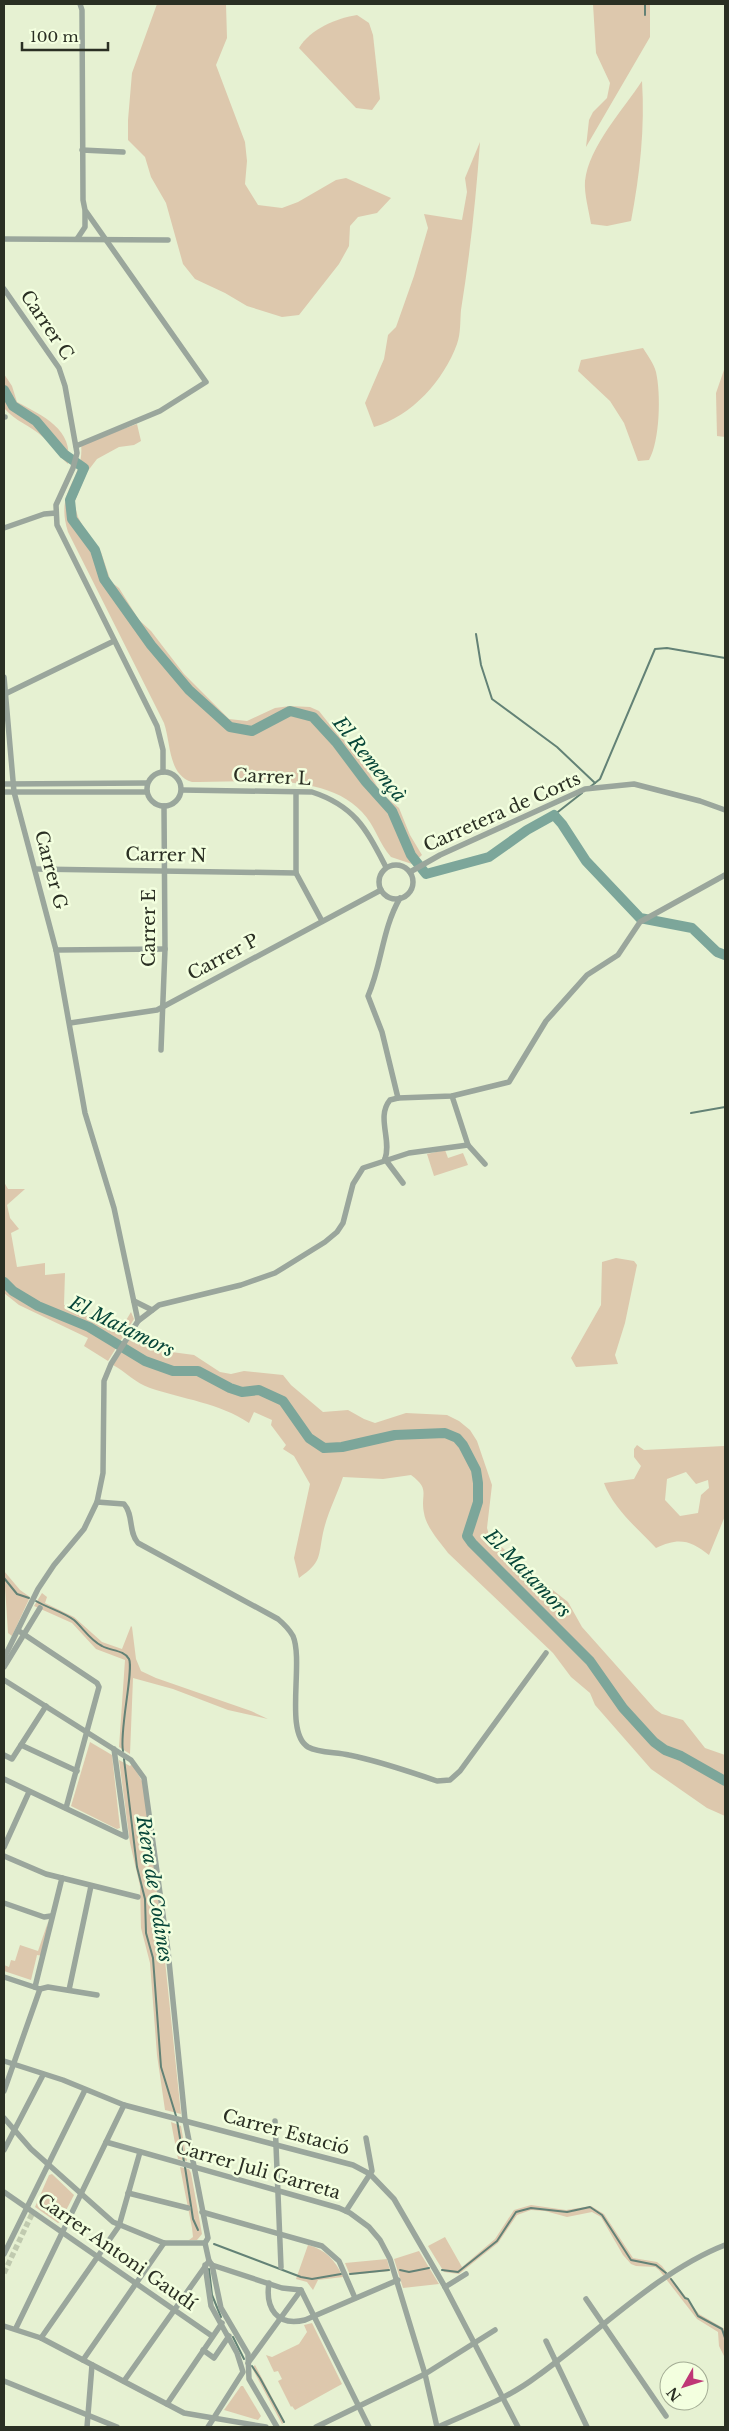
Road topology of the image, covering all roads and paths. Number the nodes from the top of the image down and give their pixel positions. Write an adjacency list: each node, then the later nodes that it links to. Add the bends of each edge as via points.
1 (80, 4): 2 (street)
2 (82, 150): 3 (street); 4 (street)
3 (123, 152)
4 (86, 210): 6 (street, via 85,226); 7 (street)
5 (4, 239): 6 (street)
6 (77, 239): 7 (street)
7 (105, 239): 8 (street); 10 (street, via 206,382 160,411)
8 (168, 240)
9 (4, 289): 10 (street, Carrer C, via 59,368)
10 (77, 449): 11 (street, Carrer C)
11 (56, 513): 12 (street); 13 (street, via 62,539)
12 (4, 528)
13 (114, 641): 15 (street); 16 (street, via 157,726 163,750)
14 (4, 677): 15 (street, Carrer G)
15 (5, 694): 18 (street, Carrer G)
16 (163, 772): 19 (street, via 152,776); 20 (street, via 179,778)
17 (4, 784): 18 (street)
18 (14, 784): 19 (street); 22 (street, Carrer G)
19 (147, 784): 23 (street)
20 (182, 790): 24 (street, Carrer L); 25 (street, via 175,802)
21 (4, 792): 22 (street)
22 (14, 792): 23 (street); 28 (street, Carrer G)
23 (147, 792): 25 (street, via 152,801)
24 (296, 792): 27 (street, Carrer L, via 312,792 345,808 363,826); 30 (street)
25 (164, 806): 29 (street, Carrer E)
26 (725, 810): 31 (street, Carretera de Corts, via 634,784 585,789 429,860)
27 (386, 867): 31 (street, via 400,865); 33 (street, via 379,877)
28 (35, 869): 29 (street, Carrer N); 36 (street, Carrer G)
29 (164, 870): 30 (street, Carrer N); 37 (street, Carrer E)
30 (296, 872): 35 (street)
31 (410, 872): 34 (street, via 413,878 410,891)
32 (725, 875): 41 (street, via 640,922 618,955 587,974 546,1021 509,1082)
33 (380, 890): 34 (street, via 392,899); 35 (street, Carrer P)
34 (400, 898): 42 (street, via 389,920 377,975 368,996 382,1032)
35 (322, 921): 38 (street, Carrer P)
36 (56, 950): 37 (street); 39 (street, Carrer G)
37 (165, 950): 38 (street, Carrer E)
38 (162, 1007): 39 (street, Carrer P); 40 (street, Carrer E)
39 (70, 1023): 47 (street, Carrer G, via 85,1113 114,1208)
40 (161, 1050)
41 (452, 1096): 42 (street); 43 (street)
42 (398, 1098): 44 (street, via 385,1106)
43 (468, 1146): 44 (street, via 426,1150); 45 (street)
44 (385, 1159): 46 (street); 48 (street, via 363,1168 353,1184 340,1229 299,1260 259,1280 171,1301)
45 (485, 1164)
46 (403, 1183)
47 (134, 1301): 48 (street); 49 (street, Carrer G)
48 (152, 1310): 49 (street)
49 (136, 1323): 50 (street, via 110,1364 103,1385 103,1473)
50 (98, 1502): 52 (street, via 84,1529 54,1565 34,1597); 53 (street, via 124,1504 129,1509 138,1542 286,1626 293,1636 297,1661 297,1733 303,1743 313,1749 350,1755 437,1781 450,1780 460,1771)
51 (40, 1608): 52 (street)
52 (22, 1632): 54 (street); 55 (street); 58 (street, via 97,1683 99,1687)
53 (546, 1653)
54 (4, 1658)
55 (4, 1667)
56 (4, 1680): 57 (street)
57 (46, 1706): 58 (street); 59 (street)
58 (88, 1733): 60 (street); 62 (street)
59 (21, 1745): 61 (street, via 12,1759); 62 (street)
60 (114, 1750): 65 (street, via 126,1838); 84 (street, via 142,1772 146,1785 168,1952)
61 (4, 1755)
62 (77, 1771): 65 (street)
63 (4, 1779): 64 (street)
64 (29, 1792): 65 (street); 66 (street)
65 (66, 1808)
66 (4, 1847)
67 (4, 1856): 68 (street)
68 (62, 1878): 69 (street); 72 (street)
69 (91, 1886): 70 (street); 75 (street)
70 (138, 1897)
71 (4, 1903): 72 (street, via 44,1917)
72 (51, 1916): 74 (street, via 53,1923)
73 (4, 1976): 74 (street)
74 (38, 1988): 75 (street); 78 (street)
75 (69, 1990): 76 (street)
76 (97, 1996)
77 (4, 2061): 78 (street, Carrer Estació)
78 (15, 2065): 79 (street, Carrer Estació); 81 (street)
79 (43, 2074): 80 (street, Carrer Estació); 86 (street)
80 (85, 2090): 82 (street, Carrer Estació); 92 (street)
81 (4, 2092)
82 (124, 2106): 84 (street, Carrer Estació); 88 (street)
83 (4, 2118): 86 (street)
84 (183, 2120): 89 (street, Carrer Estació); 93 (street)
85 (275, 2121): 89 (street)
86 (15, 2129): 90 (street); 92 (street)
87 (366, 2138): 94 (street)
88 (106, 2142): 91 (street, Carrer Juli Garreta); 97 (street)
89 (277, 2146): 94 (street, Carrer Estació, via 353,2165); 95 (street)
90 (4, 2150)
91 (140, 2152): 93 (street, Carrer Juli Garreta); 98 (street)
92 (48, 2165): 97 (street); 99 (street)
93 (192, 2167): 95 (street, Carrer Juli Garreta); 102 (street)
94 (370, 2174): 101 (street); 117 (street, Carrer Estació, via 394,2199)
95 (279, 2190): 101 (street, Carrer Juli Garreta); 105 (street)
96 (4, 2192): 99 (street, Carrer Antoni Gaudí)
97 (80, 2193): 103 (street); 104 (street)
98 (128, 2193): 100 (street); 103 (street)
99 (27, 2208): 104 (street, Carrer Antoni Gaudí); 109 (street)
100 (188, 2208)
101 (346, 2211): 114 (street, Carrer Juli Garreta, via 362,2221 380,2240)
102 (202, 2212): 105 (street); 107 (street, via 208,2238)
103 (119, 2226): 106 (street); 110 (street)
104 (62, 2232): 110 (street, Carrer Antoni Gaudí); 128 (street)
105 (280, 2232): 112 (street); 119 (street, via 317,2244 330,2252 343,2269)
106 (164, 2243): 107 (street); 115 (street)
107 (205, 2243): 111 (street)
108 (725, 2245): 125 (street, via 692,2262)
109 (4, 2254)
110 (98, 2258): 115 (street, Carrer Antoni Gaudí); 132 (street)
111 (208, 2264): 116 (street); 121 (street); 123 (street); 126 (street, via 211,2306)
112 (281, 2267)
113 (466, 2274): 117 (street)
114 (398, 2280): 119 (street); 144 (street, Carrer Juli Garreta)
115 (135, 2283): 121 (street, Carrer Antoni Gaudí); 139 (street)
116 (269, 2283): 118 (street); 124 (street, via 270,2307)
117 (445, 2287): 136 (street, Carrer Estació)
118 (300, 2290): 122 (street); 124 (street)
119 (355, 2298): 122 (street)
120 (586, 2299): 125 (street)
121 (174, 2310): 131 (street, Carrer Antoni Gaudí); 148 (street)
122 (314, 2316): 124 (street, via 296,2322); 151 (street)
123 (226, 2317): 126 (street); 129 (street)
124 (280, 2318): 141 (street)
125 (603, 2324): 140 (street); 154 (street)
126 (220, 2325): 131 (street); 133 (street)
127 (4, 2326): 128 (street)
128 (16, 2328): 132 (street)
129 (234, 2330): 133 (street); 141 (street, via 248,2354)
130 (495, 2330): 136 (street)
131 (212, 2336): 137 (street)
132 (40, 2338): 139 (street)
133 (228, 2338): 135 (street); 138 (street)
134 (546, 2342): 140 (street)
135 (224, 2343): 137 (street, via 214,2358); 138 (street)
136 (475, 2343): 144 (street); 149 (street, Carrer Estació)
137 (203, 2350): 150 (street)
138 (236, 2353): 142 (street)
139 (83, 2360): 143 (street)
140 (556, 2362): 149 (street); 166 (street)
141 (249, 2363): 142 (street); 146 (street)
142 (241, 2364): 145 (street)
143 (92, 2365): 148 (street); 152 (street)
144 (425, 2374): 151 (street); 164 (street, Carrer Juli Garreta)
145 (240, 2377): 146 (street); 155 (street)
146 (249, 2378): 153 (street)
147 (4, 2382): 152 (street)
148 (124, 2382): 150 (street)
149 (503, 2398): 164 (street); 165 (street, Carrer Estació)
150 (167, 2404): 155 (street, via 184,2413)
151 (358, 2408): 162 (street); 163 (street)
152 (88, 2416): 157 (street); 158 (street)
153 (270, 2416): 156 (street); 161 (street)
154 (666, 2416)
155 (214, 2417): 156 (street); 159 (street)
156 (257, 2425): 160 (street)
157 (87, 2427)
158 (117, 2427)
159 (208, 2427)
160 (266, 2427)
161 (277, 2427)
162 (316, 2427)
163 (369, 2427)
164 (438, 2427)
165 (518, 2427)
166 (587, 2427)

